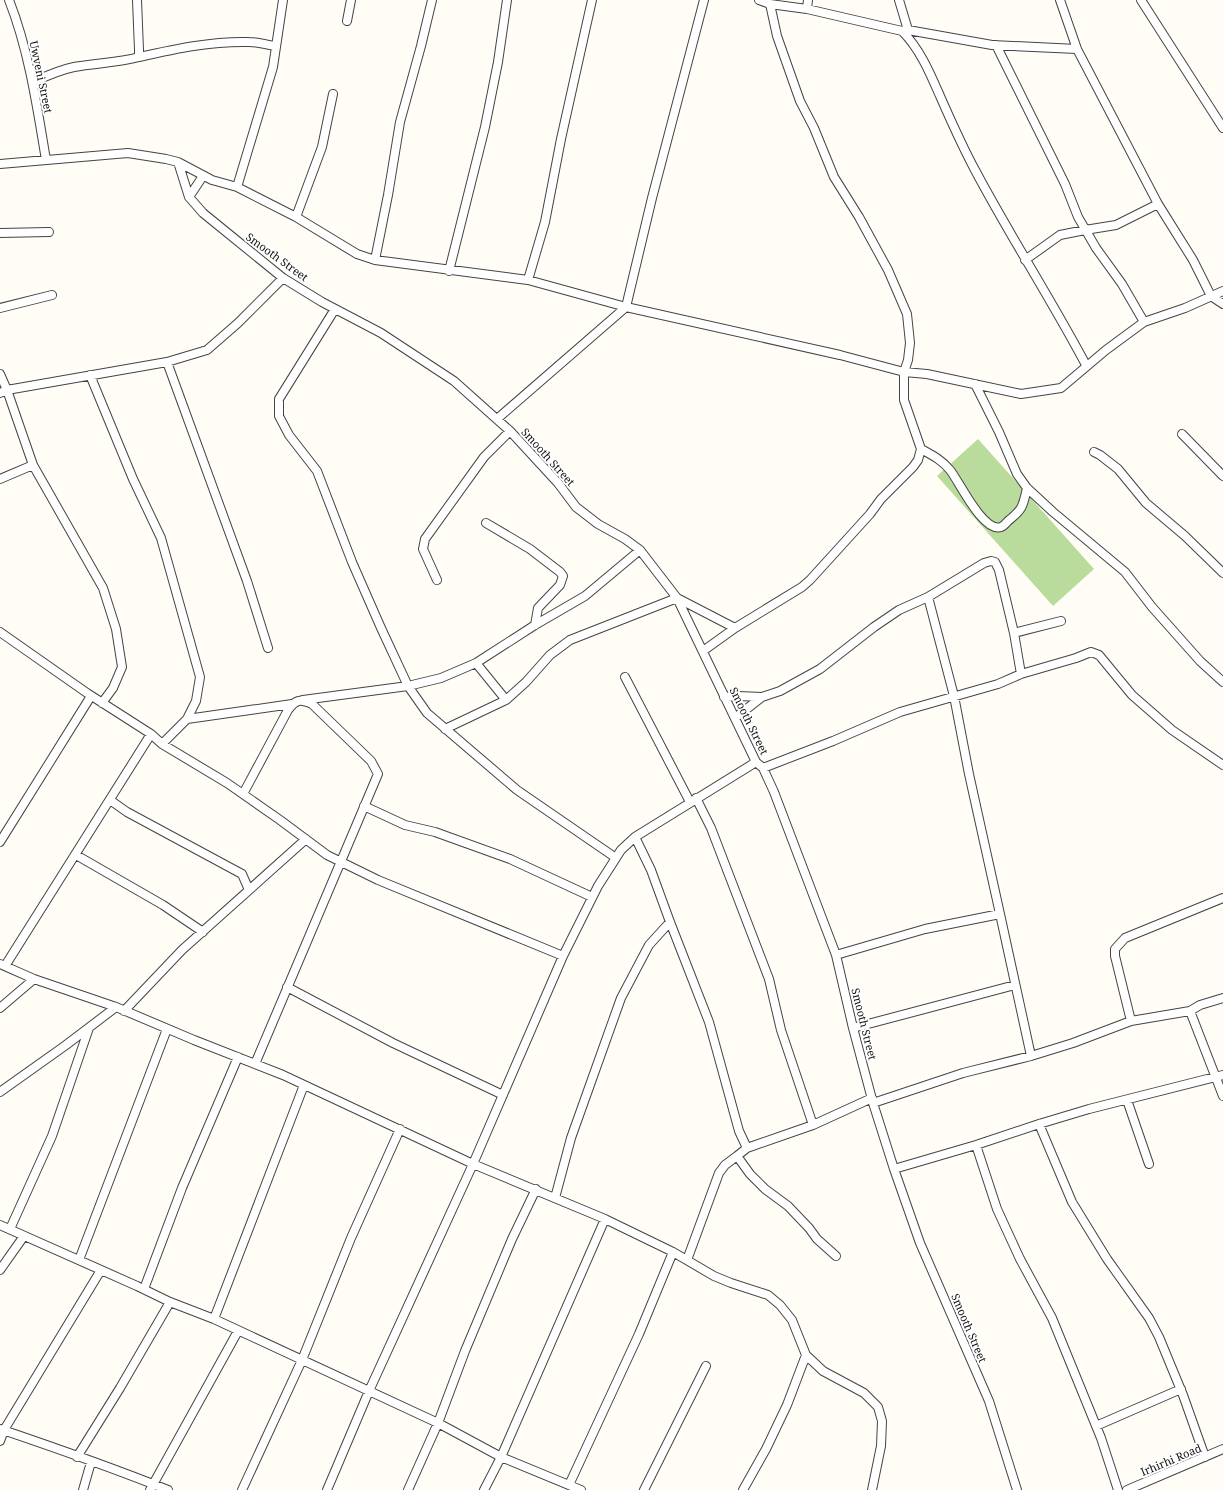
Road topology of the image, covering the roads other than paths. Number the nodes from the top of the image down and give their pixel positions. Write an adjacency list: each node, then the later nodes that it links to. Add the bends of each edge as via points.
1 (9, 0): 22 (street, Uwveni Street)
2 (137, 0): 21 (street)
3 (283, 0): 19 (street)
4 (351, 0): 16 (street)
5 (432, 0): 36 (street, via 400,122)
6 (507, 0): 38 (street, via 485,127)
7 (592, 0): 40 (street, via 545,222)
8 (704, 0): 45 (street)
9 (758, 0): 14 (street)
10 (808, 0): 15 (street)
11 (899, 0): 17 (street)
12 (1060, 0): 20 (street)
13 (1141, 0): 24 (street)
14 (770, 4): 15 (street); 51 (street, via 778,41 800,101 834,177 888,270 907,314 910,343)
15 (807, 9): 17 (street)
16 (347, 21)
17 (905, 30): 18 (street); 37 (street, via 922,57 974,170)
18 (992, 45): 20 (street); 33 (street, via 996,45 1024,98)
19 (276, 46): 21 (street, via 249,42 213,43); 29 (street, via 266,95)
20 (1077, 48): 31 (street)
21 (138, 57): 22 (street, via 72,67)
22 (33, 82): 25 (street, Uwveni Street)
23 (333, 94): 32 (street, via 322,147)
24 (1223, 128)
25 (46, 160): 26 (street, via 128,153); 27 (street)
26 (178, 162): 28 (street); 30 (street, Smooth Street)
27 (0, 164)
28 (203, 176): 29 (street); 30 (street)
29 (238, 187): 32 (street)
30 (189, 197): 39 (street, Smooth Street, via 203,213)
31 (1158, 204): 33 (street, via 1116,225); 43 (street, via 1193,260)
32 (296, 216): 36 (street, via 357,254)
33 (1085, 230): 37 (street, via 1060,235); 48 (street)
34 (49, 232): 35 (street)
35 (0, 233)
36 (375, 260): 38 (street)
37 (1025, 260): 50 (street)
38 (449, 271): 40 (street)
39 (283, 278): 47 (street, Smooth Street); 49 (street, via 207,350)
40 (528, 280): 45 (street)
41 (1223, 291): 43 (street)
42 (52, 295): 46 (street)
43 (1211, 296): 44 (street); 48 (street)
44 (1223, 304)
45 (626, 307): 51 (street); 56 (street)
46 (0, 308)
47 (335, 309): 56 (street, Smooth Street, via 381,333 454,381); 82 (street, via 279,399 279,416 289,435 317,471 352,562)
48 (1144, 322): 50 (street)
49 (167, 362): 53 (street); 76 (street, via 247,581)
50 (1086, 365): 54 (street, via 1061,388 1021,394)
51 (904, 372): 54 (street); 59 (street, via 904,400)
52 (0, 374): 55 (street)
53 (90, 375): 55 (street); 92 (street, via 132,479 161,538 179,599 200,677 196,701)
54 (976, 384): 64 (street, via 1017,474)
55 (4, 392): 61 (street)
56 (496, 419): 57 (street, Smooth Street)
57 (510, 431): 66 (street, Smooth Street, via 558,483 576,507); 68 (street, via 484,457 425,539 423,549)
58 (1182, 434): 62 (street)
59 (921, 449): 64 (street, via 941,461 951,471 968,501 990,525 1002,527 1019,512); 73 (street, via 914,467 880,499 870,514 810,580)
60 (1094, 452): 67 (street, via 1118,469 1146,503 1185,536)
61 (33, 465): 63 (street); 89 (street, via 103,588 116,629 122,666 113,688)
62 (1223, 476)
63 (0, 479)
64 (1027, 488): 81 (street, via 1125,572 1200,661)
65 (486, 523): 72 (street, via 530,549 563,576 560,584 538,608)
66 (640, 550): 70 (street, Smooth Street); 72 (street, via 585,596)
67 (1223, 574)
68 (437, 580)
69 (928, 597): 75 (street, via 984,563 994,561 999,570); 84 (street); 86 (street, via 898,610 820,669 780,691)
70 (677, 598): 73 (street); 77 (street, Smooth Street); 88 (street, via 566,643 550,655)
71 (1061, 621): 75 (street)
72 (535, 625): 78 (street)
73 (735, 628): 77 (street)
74 (0, 632): 83 (street)
75 (1014, 633): 79 (street)
76 (268, 648)
77 (703, 652): 85 (street, Smooth Street)
78 (476, 663): 82 (street, via 441,678); 88 (street)
79 (1021, 674): 84 (street, via 998,684); 97 (street, via 1091,652 1099,655 1132,695 1160,720)
80 (625, 677): 101 (street)
81 (1223, 682)
82 (408, 686): 87 (street); 93 (street, via 427,713)
83 (91, 696): 89 (street); 105 (street)
84 (954, 696): 98 (street, via 900,712); 112 (street)
85 (724, 697): 86 (street); 91 (street, Smooth Street)
86 (762, 697): 91 (street)
87 (303, 700): 90 (street); 102 (street, via 312,704 371,761 378,774)
88 (506, 700): 93 (street)
89 (102, 703): 94 (street)
90 (292, 704): 92 (street); 99 (street)
91 (735, 718): 96 (street, Smooth Street)
92 (187, 719): 95 (street)
93 (446, 729): 107 (street, via 516,790)
94 (151, 734): 95 (street); 100 (street)
95 (162, 744): 99 (street)
96 (756, 762): 98 (street, Smooth Street); 101 (street)
97 (1223, 764)
98 (763, 768): 115 (street, Smooth Street)
99 (243, 794): 104 (street)
100 (110, 800): 106 (street); 109 (street, via 127,812 242,874)
101 (693, 800): 103 (street); 141 (street, via 711,828 769,979 781,1030)
102 (364, 806): 108 (street); 110 (street, via 405,825 435,832 510,859)
103 (635, 837): 107 (street); 113 (street, via 652,870)
104 (306, 840): 108 (street, via 326,855); 109 (street)
105 (0, 842)
106 (76, 855): 114 (street, via 163,905); 117 (street)
107 (616, 858): 110 (street)
108 (340, 861): 116 (street, via 378,880); 120 (street)
109 (250, 890): 114 (street)
110 (592, 897): 116 (street)
111 (1223, 898): 126 (street, via 1126,938 1115,948)
112 (1000, 914): 115 (street, via 925,930); 119 (street)
113 (670, 922): 144 (street, via 709,1022 739,1131); 150 (street, via 649,945 621,998 571,1138)
114 (203, 932): 124 (street, via 182,950)
115 (836, 955): 128 (street, Smooth Street)
116 (563, 956): 136 (street)
117 (3, 965): 118 (street)
118 (34, 979): 122 (street); 123 (street)
119 (1015, 985): 128 (street); 130 (street)
120 (287, 988): 132 (street); 136 (street)
121 (1223, 998): 125 (street)
122 (116, 1007): 124 (street); 127 (street)
123 (0, 1008)
124 (124, 1011): 129 (street)
125 (1190, 1011): 126 (street); 133 (street, via 1198,1034)
126 (1131, 1021): 130 (street)
127 (89, 1028): 135 (street); 153 (street, via 52,1136)
128 (853, 1028): 138 (street, Smooth Street)
129 (167, 1029): 131 (street); 157 (street)
130 (1031, 1056): 138 (street)
131 (238, 1058): 132 (street); 161 (street, via 182,1188)
132 (255, 1064): 134 (street)
133 (1220, 1076): 137 (street); 139 (street)
134 (304, 1085): 142 (street); 163 (street)
135 (0, 1092)
136 (503, 1095): 146 (street)
137 (1223, 1096)
138 (873, 1100): 141 (street); 148 (street, Smooth Street)
139 (1127, 1100): 140 (street); 147 (street)
140 (1039, 1124): 143 (street); 168 (street, via 1072,1202 1107,1259 1149,1318)
141 (813, 1125): 144 (street)
142 (400, 1129): 146 (street); 166 (street, via 351,1238)
143 (976, 1145): 148 (street); 171 (street, via 997,1209 1052,1318)
144 (747, 1148): 145 (street)
145 (737, 1156): 156 (street, via 764,1189 788,1206); 158 (street, via 719,1173)
146 (473, 1164): 149 (street); 169 (street)
147 (1149, 1164)
148 (894, 1168): 191 (street, Smooth Street, via 920,1243 989,1401)
149 (536, 1189): 150 (street); 170 (street, via 465,1351)
150 (555, 1198): 151 (street)
151 (605, 1218): 155 (street); 176 (street)
152 (0, 1225): 153 (street)
153 (10, 1229): 154 (street)
154 (24, 1236): 157 (street); 159 (street)
155 (673, 1252): 158 (street); 179 (street, via 639,1334)
156 (836, 1256)
157 (78, 1260): 160 (street)
158 (687, 1260): 165 (street, via 731,1283 768,1295 792,1320)
159 (0, 1270)
160 (101, 1270): 161 (street); 172 (street)
161 (144, 1289): 162 (street)
162 (170, 1302): 163 (street); 175 (street)
163 (214, 1319): 164 (street)
164 (238, 1331): 166 (street); 180 (street)
165 (806, 1354): 189 (street, via 787,1405); 190 (street, via 823,1371 864,1393 878,1407 882,1421 881,1446)
166 (302, 1360): 169 (street); 183 (street)
167 (706, 1366): 188 (street)
168 (1181, 1389): 171 (street); 177 (street)
169 (369, 1391): 170 (street); 184 (street)
170 (438, 1423): 176 (street); 185 (street)
171 (1096, 1426): 192 (street)
172 (2, 1430): 173 (street); 175 (street)
173 (0, 1441)
174 (1223, 1449): 177 (street, Irhirhi Road)
175 (77, 1457): 178 (street)
176 (501, 1457): 179 (street); 186 (street)
177 (1205, 1457): 193 (street, Irhirhi Road)
178 (91, 1462): 180 (street); 181 (street)
179 (569, 1485): 187 (street)
180 (152, 1487): 182 (street)
181 (83, 1490)
182 (168, 1490)
183 (242, 1490)
184 (327, 1490)
185 (408, 1490)
186 (484, 1490)
187 (581, 1490)
188 (644, 1490)
189 (743, 1490)
190 (872, 1490)
191 (1017, 1490)
192 (1118, 1490)
193 (1129, 1490)

